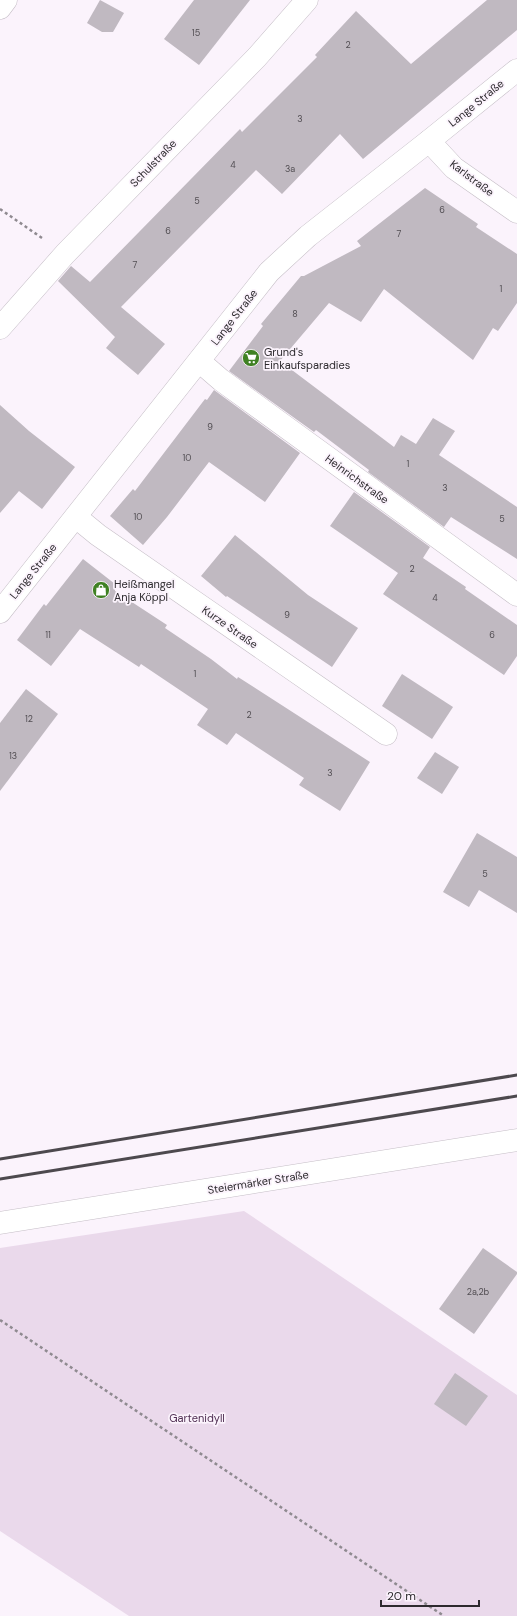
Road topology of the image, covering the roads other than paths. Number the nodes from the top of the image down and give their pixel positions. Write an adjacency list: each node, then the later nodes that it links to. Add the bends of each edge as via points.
1 (6, 0): 3 (street)
2 (308, 0): 7 (street, Schulstraße, via 257,57 65,254)
3 (0, 8)
4 (517, 70): 5 (street, Lange Straße)
5 (430, 141): 6 (street, Karlstraße, via 454,168); 8 (street, Lange Straße, via 308,236 270,272)
6 (517, 212)
7 (0, 328)
8 (199, 361): 9 (street, Lange Straße); 10 (street, Heinrichstraße, via 221,380)
9 (76, 517): 11 (street, Lange Straße); 12 (street, Kurze Straße, via 98,535)
10 (517, 595)
11 (0, 612)
12 (386, 734)
13 (517, 1140): 14 (street, Steiermärker Straße)
14 (0, 1223)

